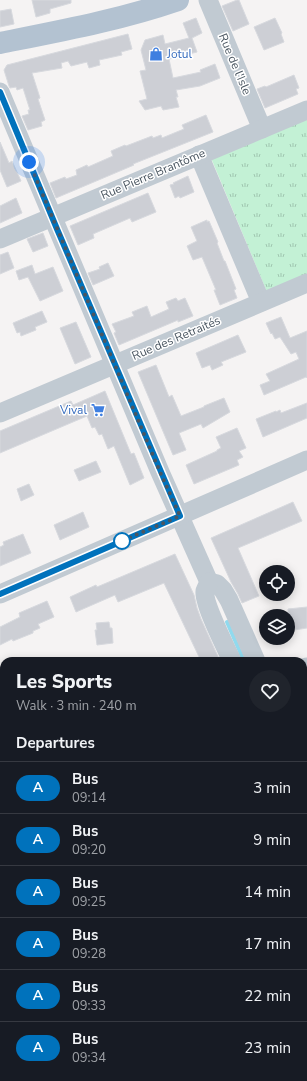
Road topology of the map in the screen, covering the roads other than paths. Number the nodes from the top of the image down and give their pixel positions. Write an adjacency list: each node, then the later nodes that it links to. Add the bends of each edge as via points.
1 (178, 0): 3 (main road, via 130,15)
2 (208, 0): 6 (street, Rue de l'Isle)
3 (0, 43)
4 (0, 92): 8 (street)
5 (307, 110): 6 (street, Rue Pierre Brantôme)
6 (262, 129): 7 (street, Rue Pierre Brantôme)
7 (199, 155): 8 (street, Rue Pierre Brantôme); 11 (street)
8 (52, 217): 9 (street, Rue Pierre Brantôme); 12 (street)
9 (0, 239)
10 (307, 283): 11 (street, Rue des Retraités)
11 (261, 302): 12 (street, Rue des Retraités)
12 (115, 363): 13 (street, Rue des Retraités); 15 (street)
13 (0, 412)
14 (307, 460): 15 (street)
15 (180, 516): 16 (street); 17 (street)
16 (209, 582): 18 (street, via 217,584); 19 (street, via 205,590)
17 (0, 594)
18 (229, 600): 19 (street, via 227,608 223,611); 21 (street)
19 (209, 609): 20 (street)
20 (230, 657)
21 (254, 657)

